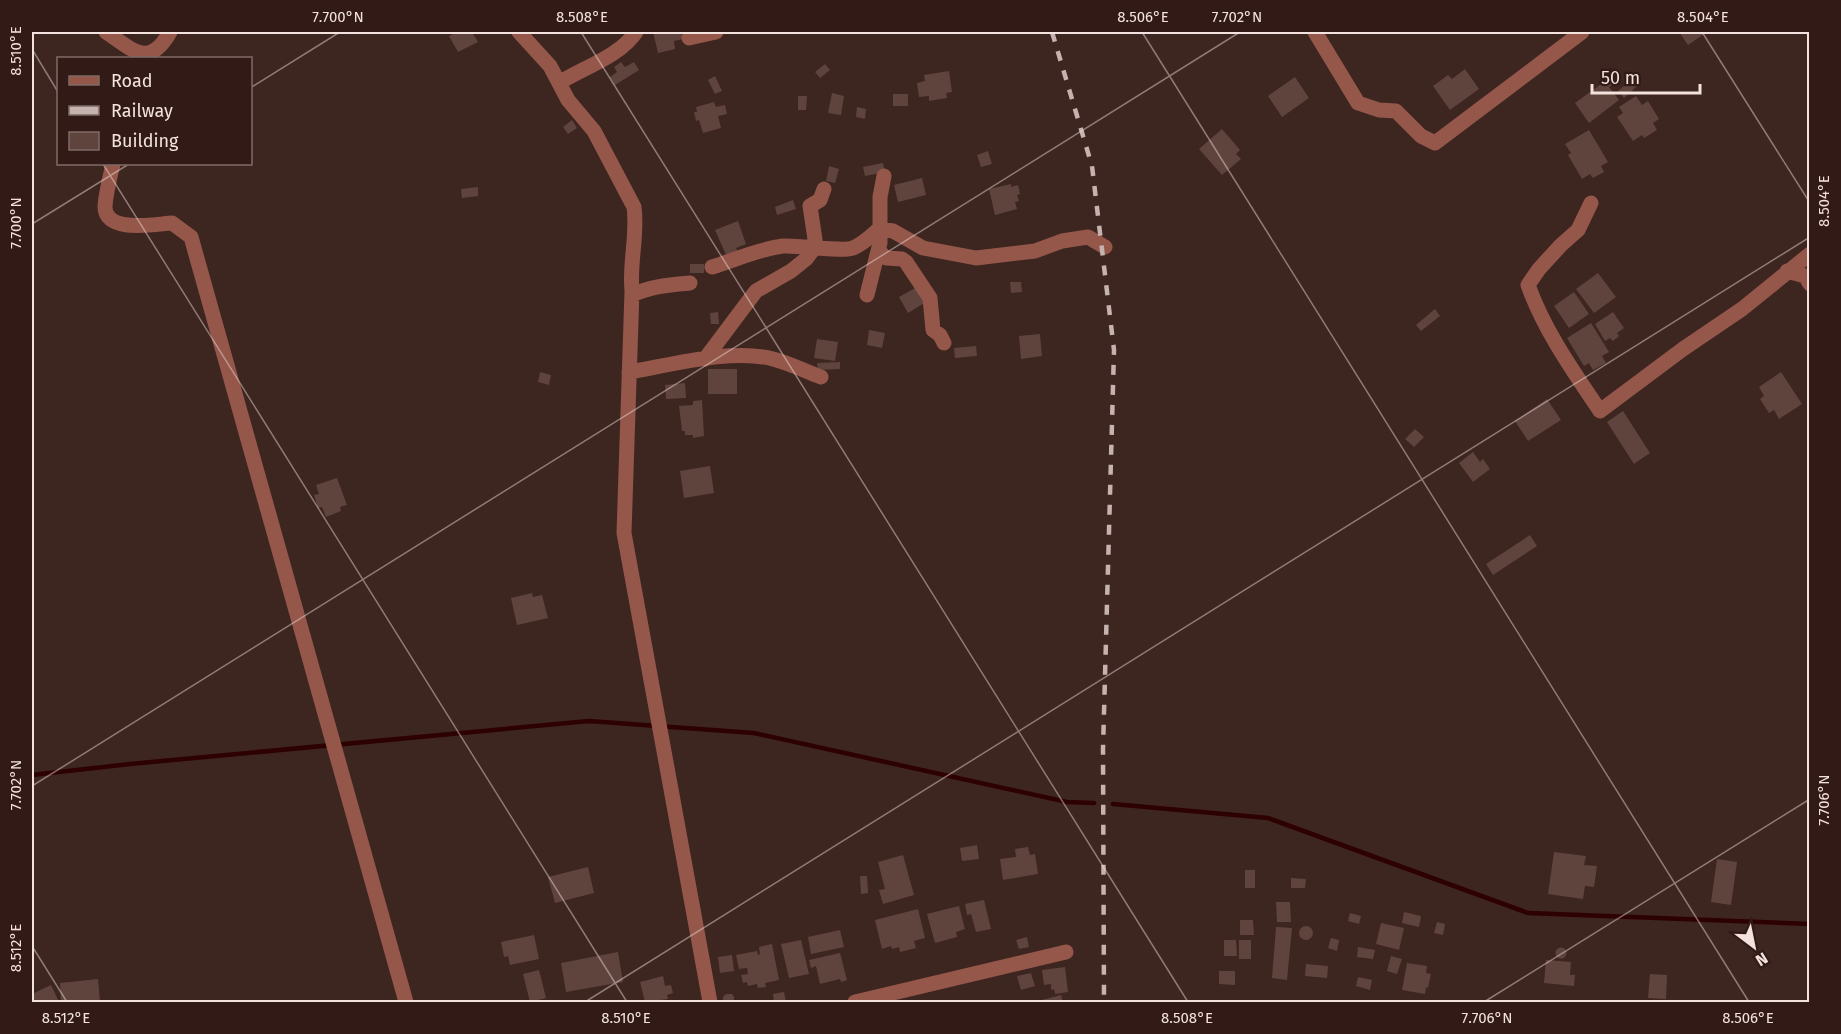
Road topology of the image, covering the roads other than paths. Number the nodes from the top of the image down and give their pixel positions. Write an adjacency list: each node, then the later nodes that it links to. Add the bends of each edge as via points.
1 (106, 32): 9 (street, via 129,47)
2 (170, 32): 9 (street)
3 (519, 32): 10 (street, via 550,66)
4 (636, 32): 10 (street, via 610,54)
5 (1315, 32): 6 (street, via 1358,103 1396,111 1421,136 1435,143)
6 (1582, 32)
7 (718, 35): 8 (street)
8 (689, 38)
9 (155, 53)
10 (559, 83): 24 (street, via 594,130 634,207)
11 (113, 165): 31 (street, via 105,209 110,220 123,226 172,223 191,237)
12 (884, 176): 15 (street)
13 (824, 189): 16 (street, via 820,200 810,206)
14 (1591, 203): 21 (street, via 1578,230 1553,253 1528,285 1571,367 1600,411)
15 (879, 229): 16 (street, via 850,249); 17 (street, via 893,231 923,248 976,258 1035,251 1088,237); 18 (street)
16 (816, 246): 20 (street, via 782,246); 27 (street, via 791,272 756,291)
17 (1105, 247)
18 (879, 251): 25 (street); 26 (street, via 886,258 906,262 930,298 933,330)
19 (1809, 254): 21 (street)
20 (712, 267)
21 (1787, 272): 23 (street, via 1805,276)
22 (690, 283): 24 (street, via 659,285)
23 (1809, 284)
24 (632, 295): 28 (street)
25 (867, 295)
26 (944, 343)
27 (705, 359): 28 (street); 29 (street, via 746,355 772,359)
28 (629, 372): 32 (street, via 624,532)
29 (821, 378)
30 (1066, 952): 33 (street)
31 (406, 1002)
32 (710, 1002)
33 (855, 1002)

